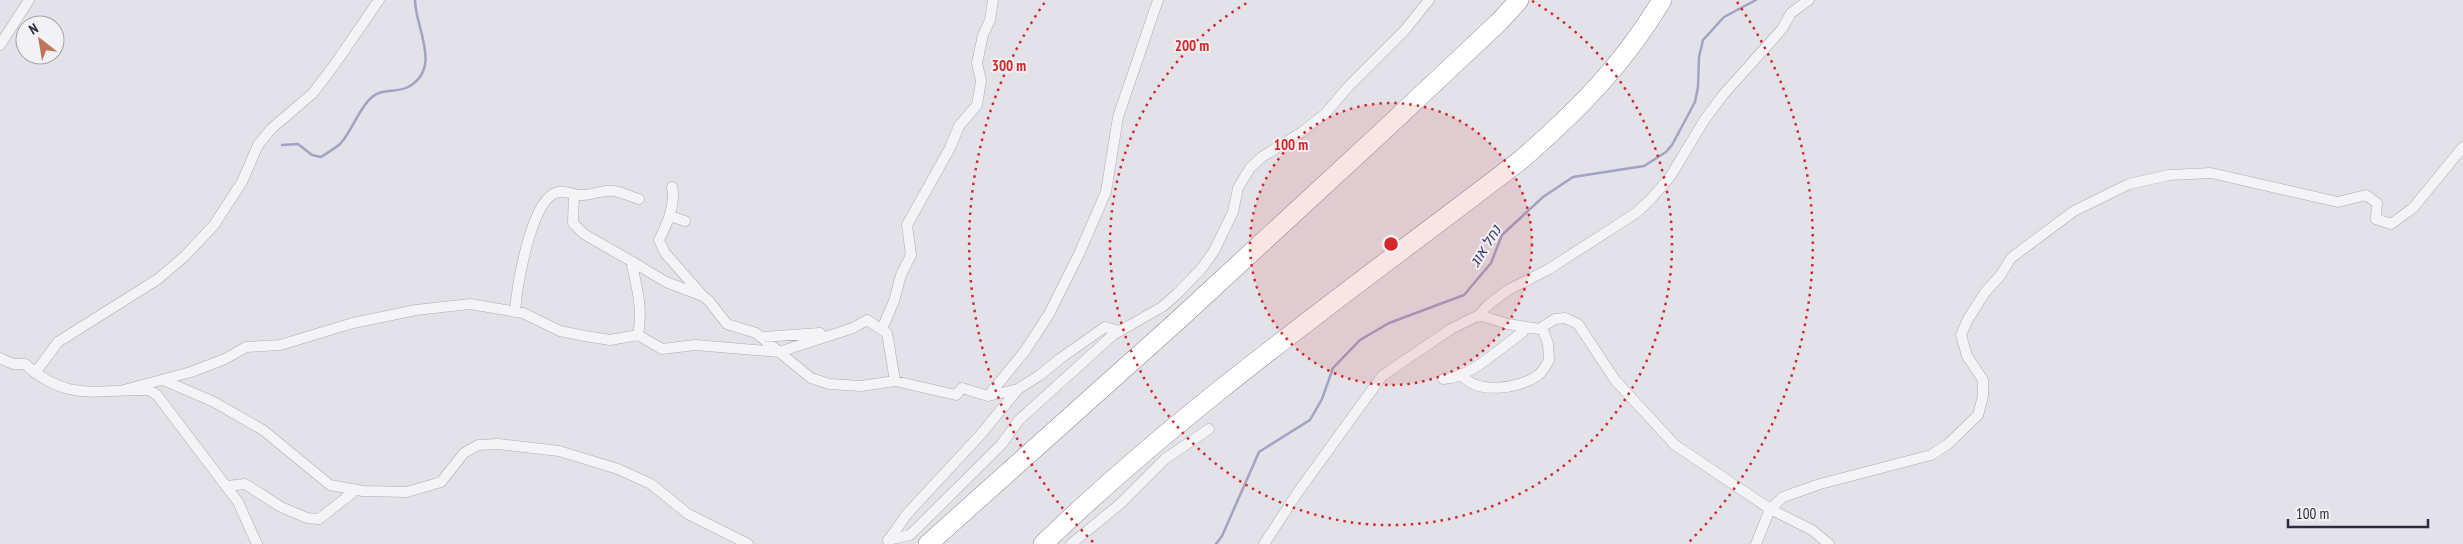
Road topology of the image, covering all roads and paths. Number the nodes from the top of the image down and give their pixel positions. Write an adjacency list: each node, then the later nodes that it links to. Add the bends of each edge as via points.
1 (29, 0): 9 (street)
2 (378, 0): 29 (street, via 313,93 271,129 258,145 242,182 214,225 158,279 58,342)
3 (993, 0): 22 (street, via 977,63 981,81 976,105 960,126 907,225 911,255)
4 (1158, 0): 36 (street, via 1118,117 1106,192 1049,314 1026,351)
5 (1429, 0): 23 (street, via 1325,114 1250,168 1238,188 1233,212 1202,268 1162,307)
6 (1519, 0): 44 (highway, via 1182,317)
7 (1662, 0): 45 (highway, via 1610,75 1554,131 1170,430)
8 (1809, 0): 19 (street, via 1791,13 1782,29 1723,95 1670,177 1650,200 1636,213 1549,269 1508,290)
9 (0, 45)
10 (2463, 147): 40 (street, via 2413,208 2391,224 2376,220 2377,203 2366,195 2338,202 2211,173 2169,175 2129,184 2074,211 2012,258 1968,319 1961,335 1967,356 1983,380 1978,415 1948,444 1931,455 1798,490 1783,497)
11 (672, 187): 14 (street, via 674,195)
12 (574, 194): 13 (street, via 615,191); 16 (street, via 573,223 584,234); 18 (street, via 555,193 537,214 516,291)
13 (639, 199)
14 (670, 216): 15 (street); 17 (street, via 659,240 664,253)
15 (685, 221)
16 (632, 261): 17 (street, via 666,282); 25 (street, via 640,298)
17 (703, 296): 26 (street, via 727,324 756,332)
18 (515, 312): 25 (street, via 560,331 585,336 610,340); 32 (street, via 470,304 416,310 353,323 280,346 246,347 225,360)
19 (1479, 315): 20 (street); 47 (street, via 1451,329 1382,376)
20 (1524, 327): 21 (street); 30 (street, via 1523,332 1483,362)
21 (1542, 327): 30 (street, via 1550,360 1537,376 1499,388 1475,385); 40 (street, via 1566,318 1578,324 1615,380 1674,445)
22 (882, 329): 24 (street, via 867,320); 33 (street, via 887,332)
23 (1120, 331): 34 (street, via 1105,327); 41 (street, via 1019,420 1001,445 910,535)
24 (833, 334): 26 (street); 27 (street)
25 (638, 335): 27 (street, via 662,349 695,345)
26 (762, 337): 27 (street)
27 (779, 352): 33 (street, via 811,378 830,384 861,386)
28 (0, 358): 29 (street, via 13,364 25,364)
29 (35, 373): 35 (street, via 57,386 86,393)
30 (1461, 374): 31 (street)
31 (1443, 379)
32 (162, 380): 35 (street); 39 (street, via 214,402 263,430 330,485)
33 (895, 381): 36 (street, via 956,395 962,388)
34 (1018, 389): 36 (street); 41 (street, via 907,514)
35 (124, 390): 38 (street, via 148,390 157,395)
36 (988, 396)
37 (1209, 429): 46 (street, via 1165,460 1120,504)
38 (227, 486): 39 (street, via 245,484 281,507 307,518 319,519); 42 (street)
39 (356, 490): 43 (street, via 407,492 441,482 464,453 478,444 559,451 618,468 651,484 688,514)
40 (1770, 509): 48 (street); 49 (street, via 1812,530)
41 (887, 542)
42 (257, 544)
43 (748, 544)
44 (928, 544)
45 (1043, 544)
46 (1071, 544)
47 (1264, 544)
48 (1756, 544)
49 (1829, 544)

